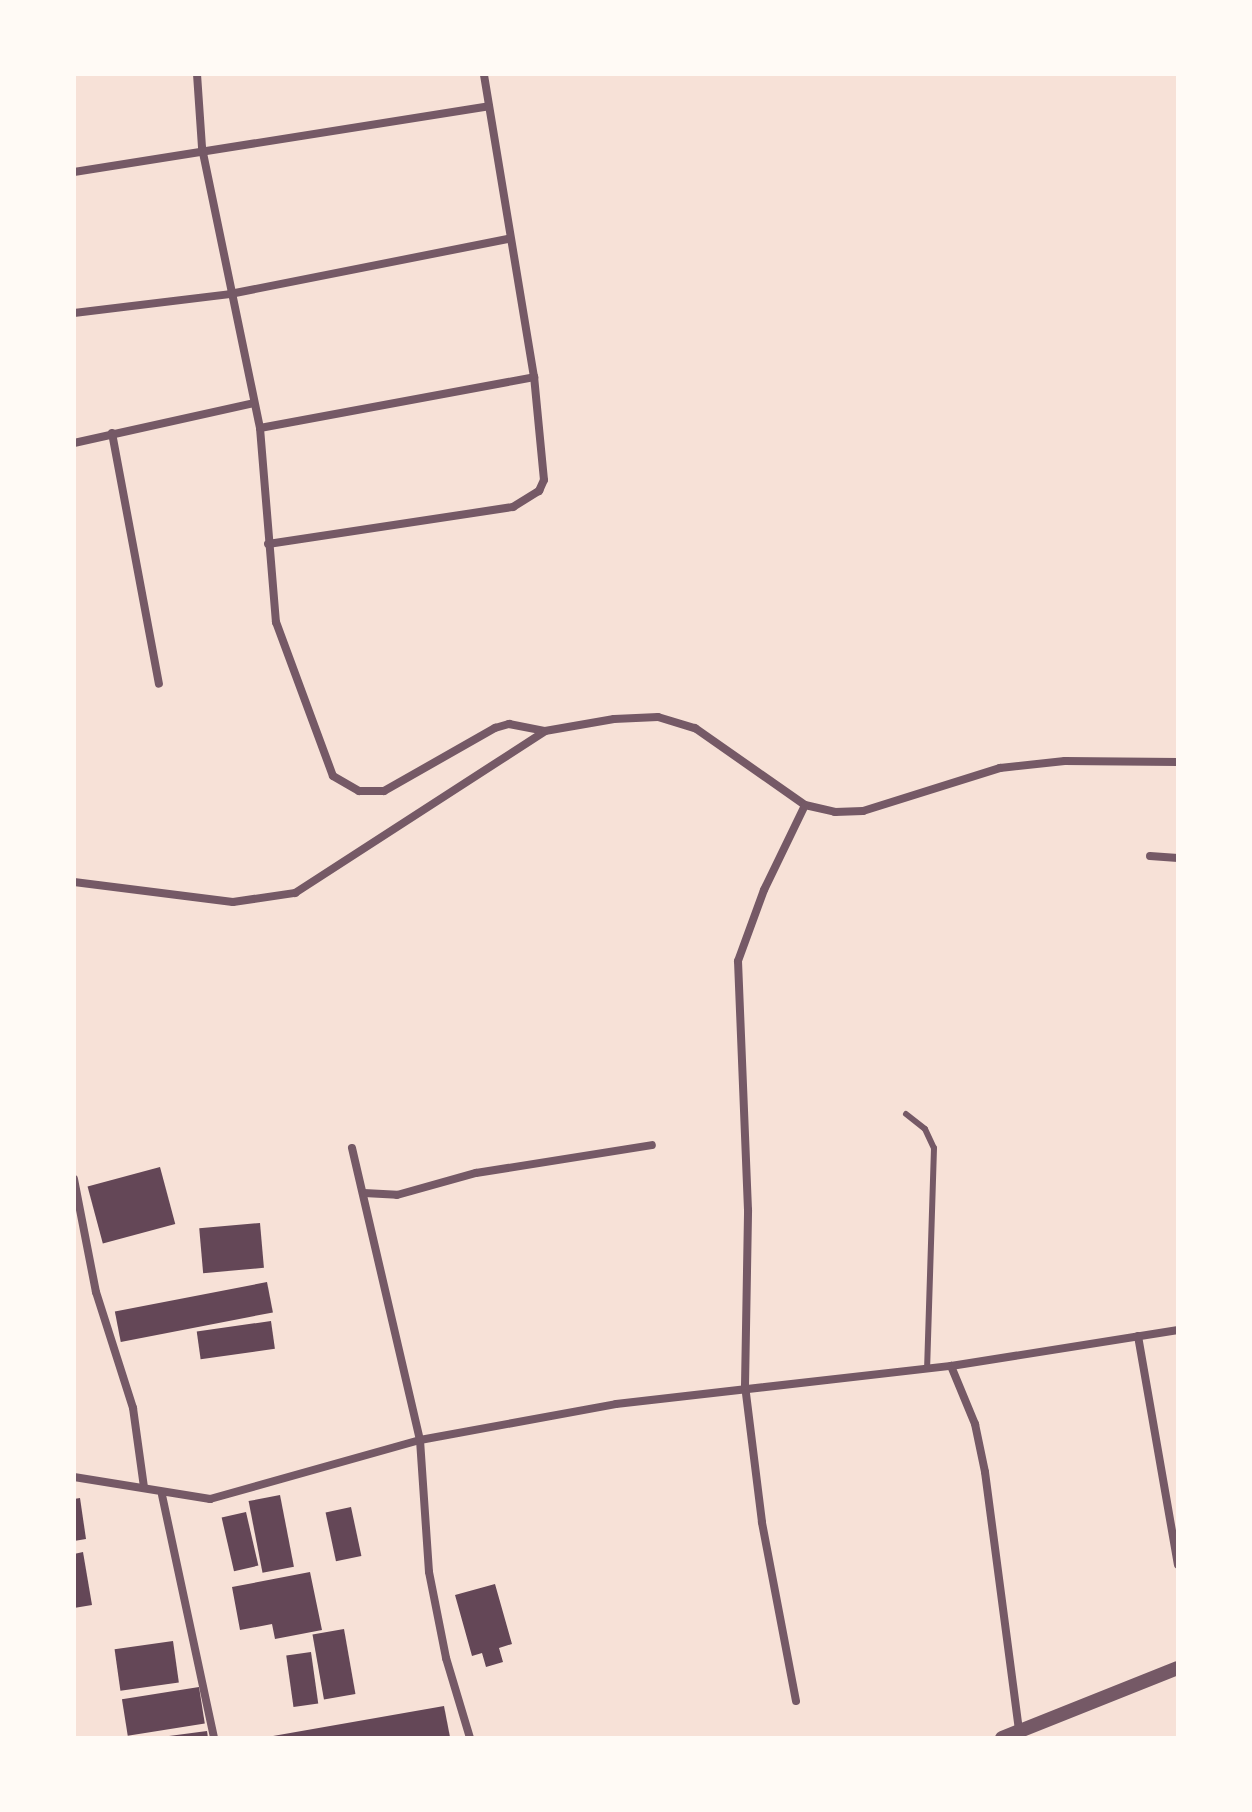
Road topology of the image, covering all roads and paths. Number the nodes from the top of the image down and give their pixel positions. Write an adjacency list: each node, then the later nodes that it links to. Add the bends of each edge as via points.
1 (197, 74): 4 (street)
2 (484, 74): 3 (street)
3 (489, 106): 4 (street); 6 (street)
4 (202, 148): 5 (street); 7 (street)
5 (74, 172)
6 (508, 239): 7 (street); 9 (street)
7 (230, 294): 8 (street); 10 (street)
8 (74, 313)
9 (534, 377): 11 (street); 14 (street, via 544,480 532,499 513,507)
10 (254, 403): 11 (street); 12 (street)
11 (260, 428): 14 (street)
12 (112, 433): 13 (street); 15 (street)
13 (74, 443)
14 (268, 544): 16 (street, via 276,622 305,709 333,776 343,786 384,791 509,724)
15 (159, 684)
16 (545, 731): 18 (street, via 658,717 722,743); 21 (street, via 295,893 233,902)
17 (1178, 762): 18 (street, via 1065,761 1000,768 863,811)
18 (805, 805): 31 (street, via 764,890 738,961 748,1210)
19 (1150, 856): 20 (street)
20 (1178, 858)
21 (74, 882)
22 (906, 1114): 29 (lane, via 925,1129 934,1148)
23 (652, 1145): 26 (street, via 476,1173 397,1195)
24 (352, 1148): 26 (street)
25 (74, 1179): 34 (street, via 96,1292 133,1408)
26 (364, 1193): 32 (street)
27 (1178, 1330): 28 (street)
28 (1138, 1336): 30 (street); 36 (street)
29 (927, 1366): 30 (street); 31 (street)
30 (951, 1366): 39 (street, via 975,1424 985,1472)
31 (745, 1386): 32 (street); 38 (street, via 762,1522)
32 (420, 1440): 35 (street, via 210,1499); 41 (street, via 429,1572 446,1658)
33 (74, 1477): 34 (street)
34 (144, 1487): 35 (street)
35 (162, 1495): 40 (street)
36 (1178, 1565)
37 (1178, 1668): 39 (street)
38 (796, 1701)
39 (1019, 1731): 42 (street)
40 (214, 1738)
41 (470, 1738)
42 (1002, 1738)

